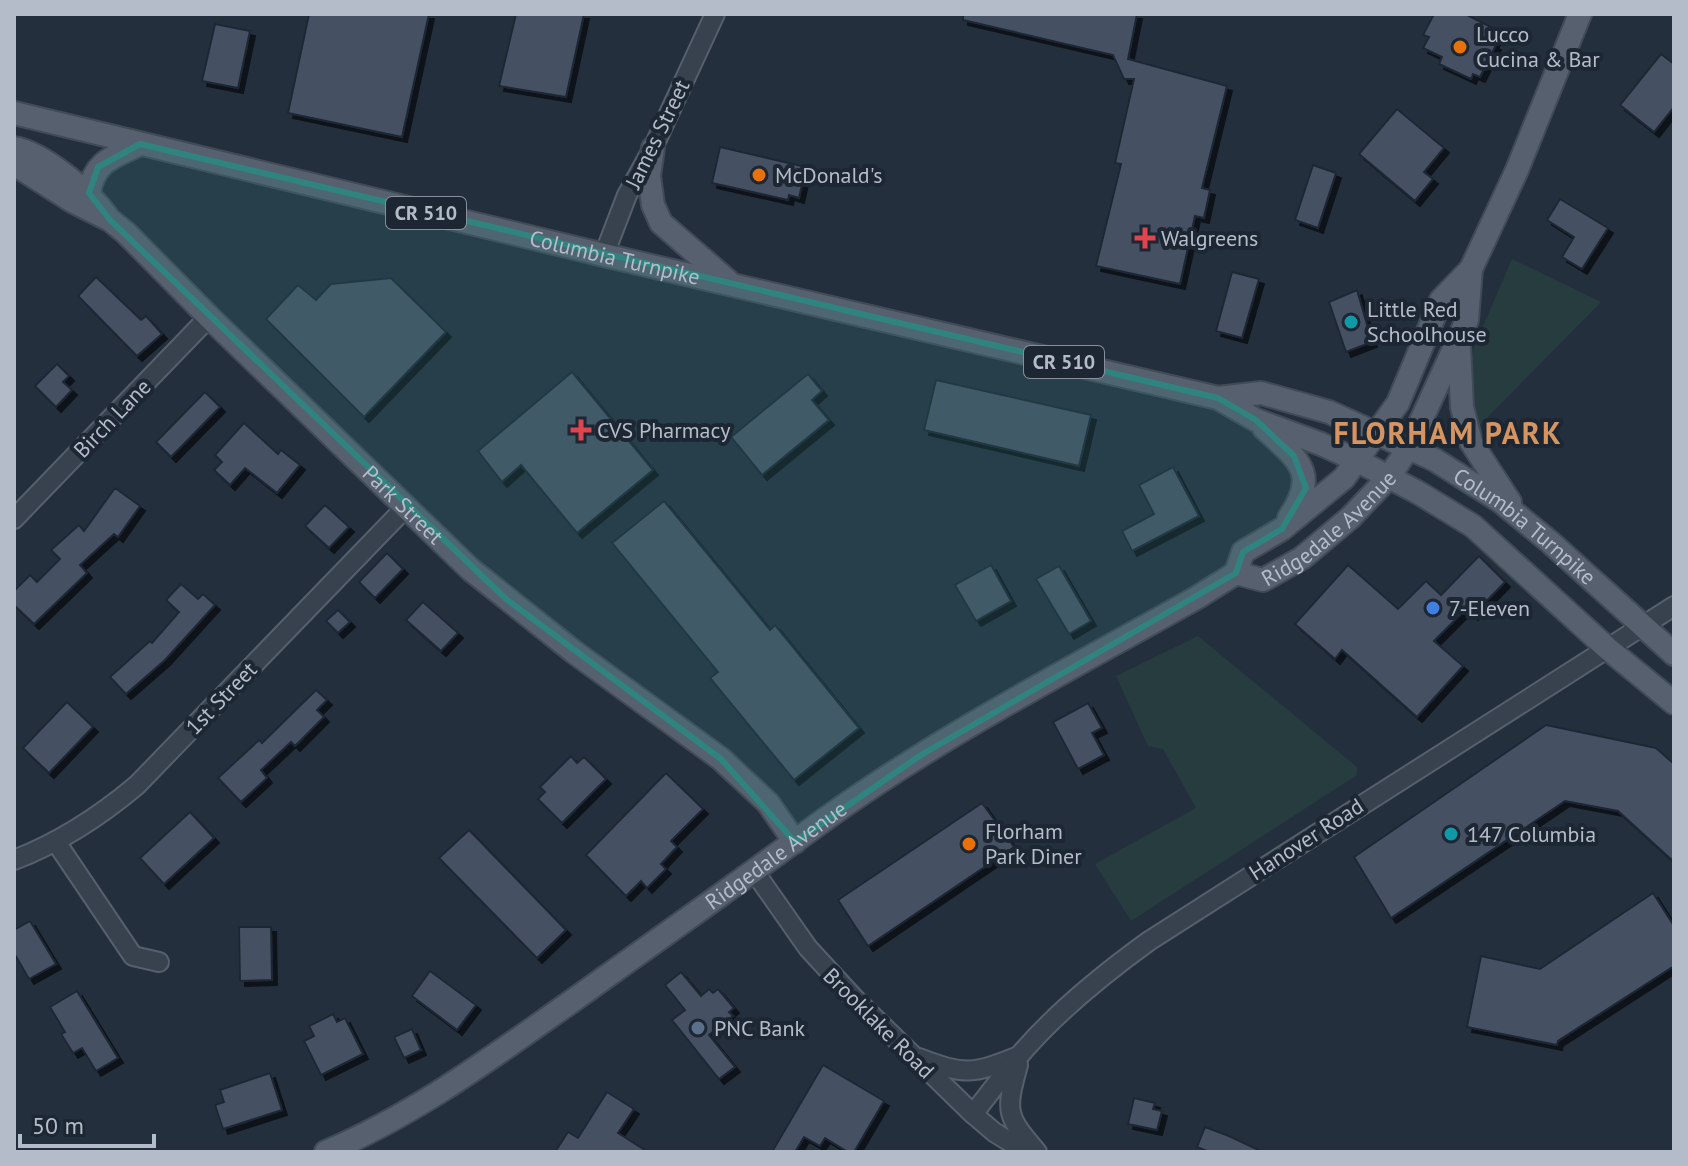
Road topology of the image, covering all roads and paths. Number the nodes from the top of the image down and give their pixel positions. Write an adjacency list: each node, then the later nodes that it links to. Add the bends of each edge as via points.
1 (715, 14): 6 (street, James Street)
2 (1580, 14): 11 (main road, Ridgedale Avenue)
3 (14, 113): 4 (main road, Columbia Turnpike / CR 510)
4 (140, 144): 8 (main road, via 98,167); 10 (main road, Columbia Turnpike / CR 510)
5 (14, 148): 8 (main road)
6 (653, 148): 10 (street, James Street, via 627,195); 12 (main road, via 649,176 661,223)
7 (14, 164): 9 (main road, Park Street)
8 (89, 193): 9 (main road)
9 (110, 220): 13 (main road, Park Street)
10 (604, 255): 12 (main road, Columbia Turnpike / CR 510)
11 (1471, 269): 14 (main road, Ridgedale Avenue, via 1467,320); 17 (main road, Ridgedale Avenue, via 1441,300 1399,401)
12 (732, 284): 15 (main road, Columbia Turnpike / CR 510)
13 (209, 317): 21 (main road, Park Street); 22 (street, Birch Lane)
14 (1459, 338): 18 (main road, Ridgedale Avenue); 23 (main road, via 1462,407 1471,442)
15 (1218, 398): 16 (main road, Columbia Turnpike / CR 510); 17 (main road, Columbia Turnpike / CR 510, via 1261,393)
16 (1256, 420): 19 (main road, Columbia Turnpike / CR 510); 24 (main road, via 1294,456 1304,476 1301,501)
17 (1377, 432): 18 (main road, Columbia Turnpike / CR 510); 19 (main road, Ridgedale Avenue)
18 (1409, 447): 20 (main road, Ridgedale Avenue); 23 (main road, Columbia Turnpike / CR 510)
19 (1358, 461): 20 (main road, Columbia Turnpike / CR 510); 24 (main road, Ridgedale Avenue)
20 (1389, 477): 25 (main road, Ridgedale Avenue, via 1302,558 1263,580); 28 (main road, Columbia Turnpike / CR 510, via 1473,526)
21 (405, 508): 31 (street, 1st Street, via 137,785); 32 (main road, Park Street, via 506,599 721,759 768,803)
22 (14, 519)
23 (1522, 519): 27 (main road, Columbia Turnpike / CR 510)
24 (1282, 529): 25 (main road, Ridgedale Avenue, via 1243,552)
25 (1236, 573): 32 (main road, Ridgedale Avenue, via 921,755)
26 (1674, 606): 27 (street, Hanover Road)
27 (1641, 626): 28 (street, Hanover Road); 29 (main road, Columbia Turnpike / CR 510)
28 (1607, 648): 30 (main road, Columbia Turnpike / CR 510); 37 (street, Hanover Road, via 1149,941 1091,985)
29 (1674, 654)
30 (1674, 703)
31 (56, 842): 33 (street, 1st Street); 35 (street, via 133,956)
32 (795, 842): 34 (main road, Ridgedale Avenue)
33 (14, 860)
34 (754, 871): 36 (street, Brooklake Road, via 815,957); 39 (main road, Ridgedale Avenue, via 474,1071)
35 (159, 962)
36 (911, 1056): 37 (street, via 966,1072); 38 (street, Brooklake Road)
37 (1020, 1056): 38 (street, Hanover Road); 41 (street, via 1010,1116)
38 (973, 1114): 40 (street, Brooklake Road)
39 (326, 1152)
40 (1026, 1152)
41 (1037, 1152)

